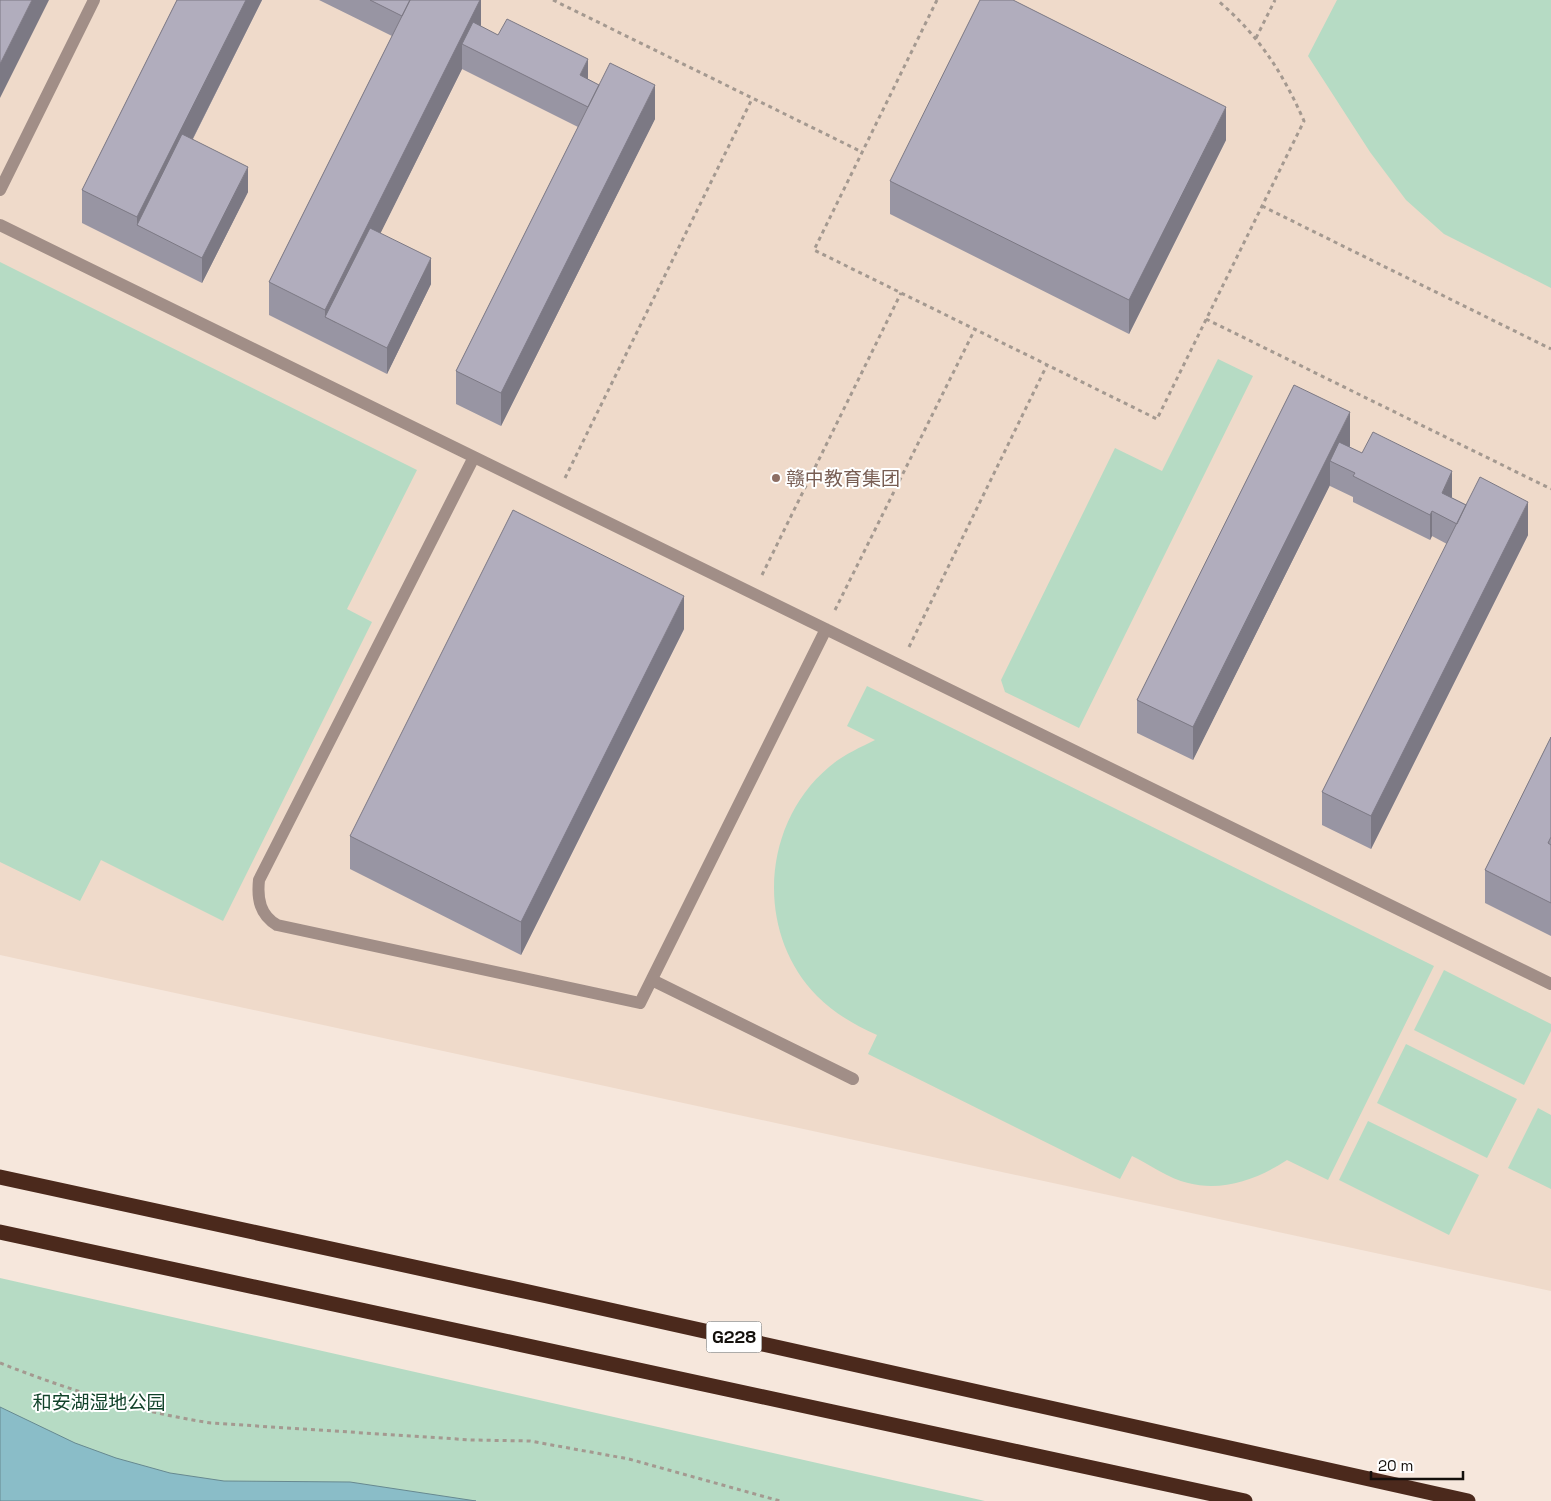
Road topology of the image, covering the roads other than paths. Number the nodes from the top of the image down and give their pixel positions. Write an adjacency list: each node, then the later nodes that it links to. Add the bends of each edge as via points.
1 (94, 0): 2 (lane)
2 (0, 190)
3 (0, 225): 4 (lane)
4 (474, 457): 5 (lane); 6 (lane, via 259,880 262,909 268,919 278,925 640,1004)
5 (826, 629): 6 (lane); 7 (lane)
6 (652, 980): 8 (lane)
7 (1551, 984)
8 (853, 1079)
9 (0, 1177): 12 (highway, G228)
10 (0, 1232): 11 (highway)
11 (1245, 1501)
12 (1468, 1501)

